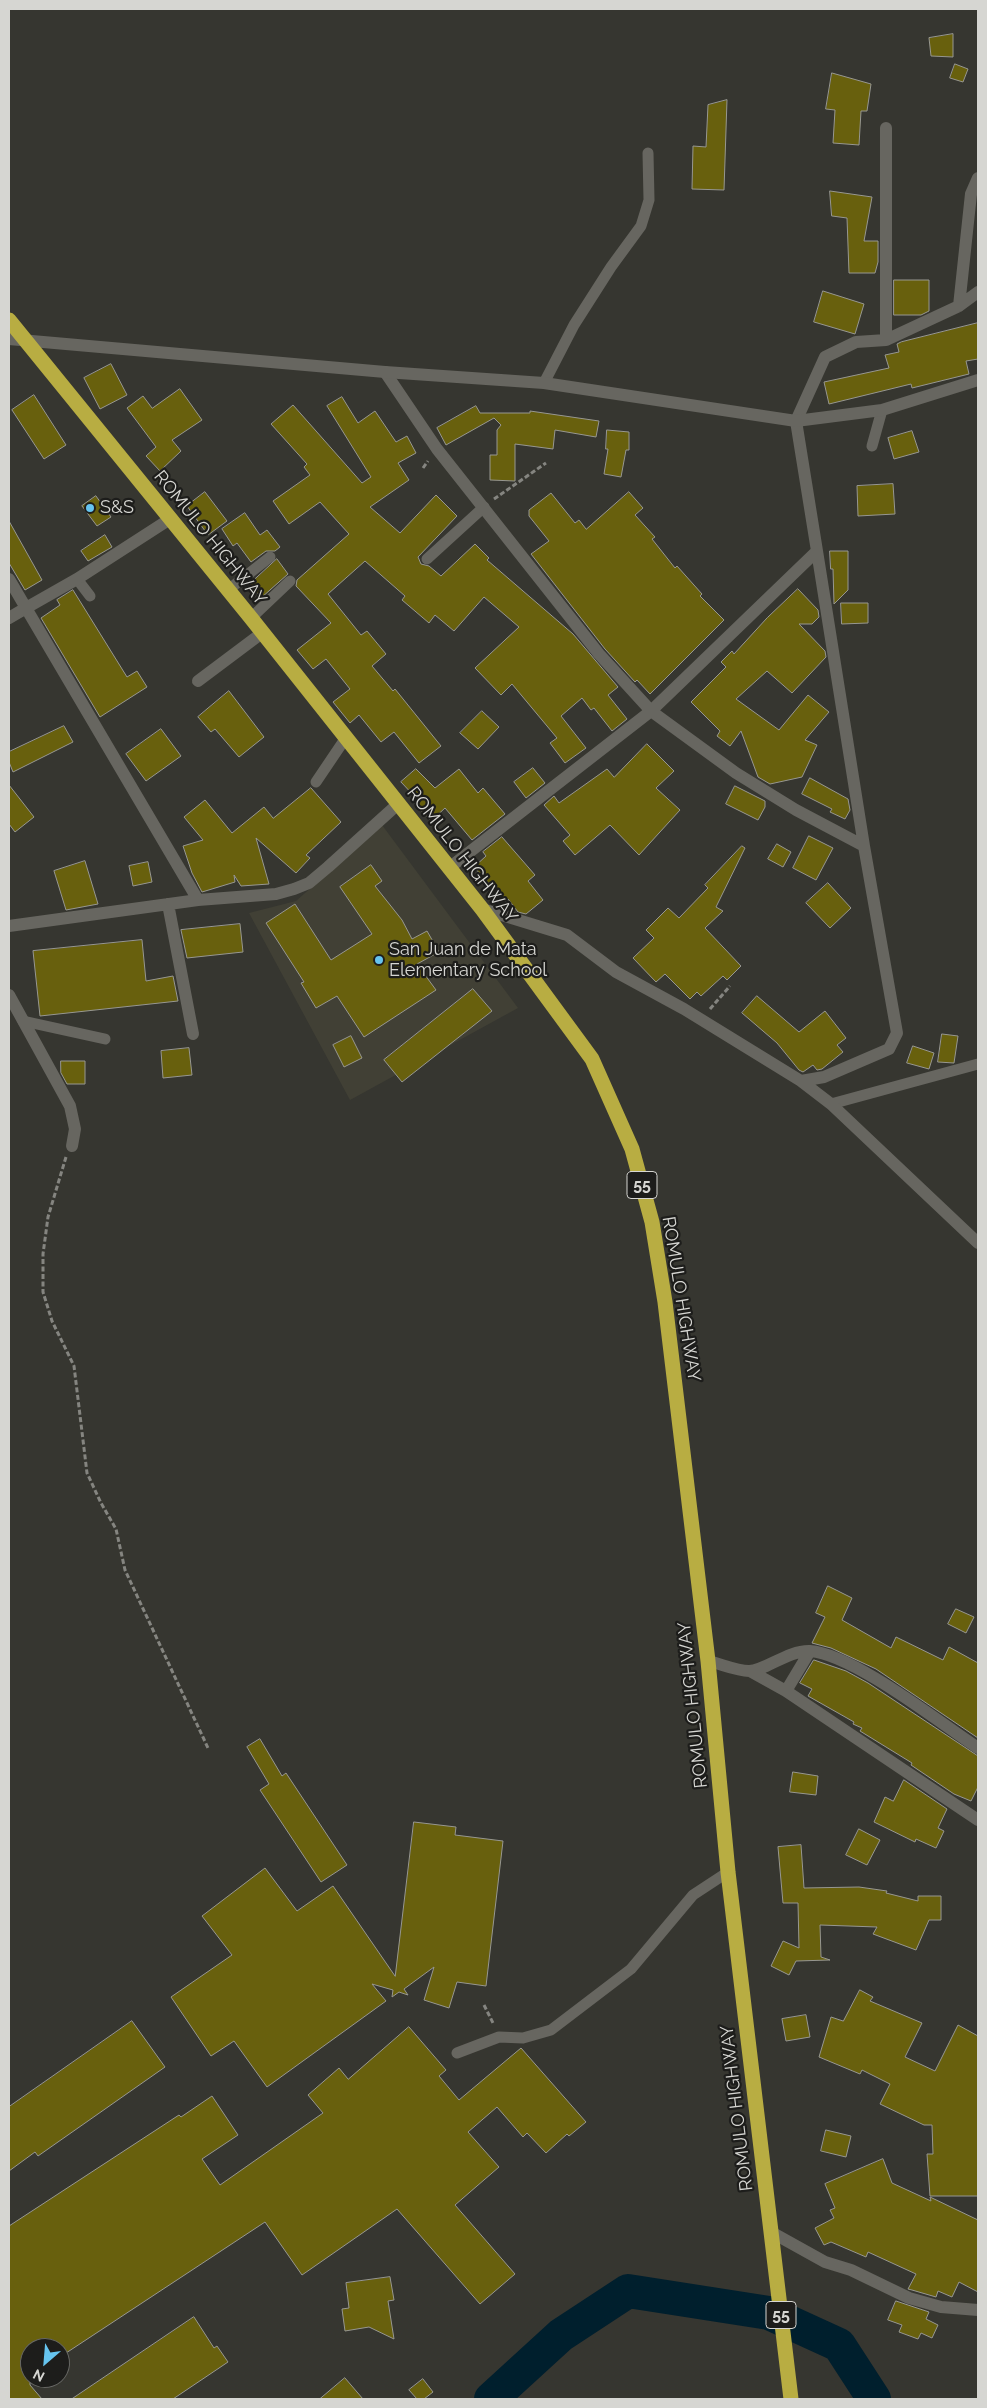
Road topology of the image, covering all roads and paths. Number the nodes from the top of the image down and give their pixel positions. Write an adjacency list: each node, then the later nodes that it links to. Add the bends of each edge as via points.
1 (886, 128): 8 (street)
2 (648, 153): 12 (lane, via 649,200 641,226 574,325)
3 (978, 178): 5 (street, via 971,194)
4 (978, 292): 5 (street)
5 (960, 306): 8 (street)
6 (9, 320): 9 (highway, ROMULO HIGHWAY / 55)
7 (9, 339): 9 (street)
8 (886, 340): 14 (street, via 856,342 825,358)
9 (25, 341): 10 (street); 18 (highway, ROMULO HIGHWAY / 55)
10 (384, 372): 12 (street); 17 (street, via 437,449)
11 (978, 380): 13 (street)
12 (544, 383): 14 (street)
13 (882, 410): 14 (street); 15 (lane)
14 (796, 421): 19 (street)
15 (872, 446)
16 (546, 463): 17 (path)
17 (484, 507): 21 (lane); 32 (street, via 599,654)
18 (170, 518): 23 (street); 25 (highway, ROMULO HIGHWAY / 55)
19 (817, 550): 32 (street); 36 (street)
20 (270, 557): 25 (lane)
21 (428, 559)
22 (9, 579): 27 (street)
23 (77, 579): 26 (lane); 27 (street)
24 (290, 582): 29 (lane)
25 (228, 590): 29 (highway, ROMULO HIGHWAY / 55)
26 (90, 596)
27 (26, 608): 28 (street); 38 (street)
28 (9, 618)
29 (251, 618): 30 (highway, ROMULO HIGHWAY / 55)
30 (262, 633): 31 (street); 33 (highway, ROMULO HIGHWAY / 55)
31 (198, 681)
32 (651, 711): 36 (street, via 736,773); 37 (street)
33 (345, 739): 34 (lane); 35 (highway, ROMULO HIGHWAY / 55)
34 (316, 782)
35 (398, 804): 37 (highway, ROMULO HIGHWAY / 55); 38 (street, via 309,883 276,894)
36 (864, 846): 49 (street, via 896,1025 895,1040 889,1049 824,1077)
37 (449, 868): 40 (highway, ROMULO HIGHWAY / 55)
38 (198, 900): 39 (street)
39 (168, 904): 41 (street); 46 (street)
40 (482, 909): 44 (street, via 567,935 616,972); 54 (highway, ROMULO HIGHWAY / 55, via 592,1059 632,1149 652,1222 665,1302)
41 (9, 926)
42 (730, 986): 44 (path)
43 (9, 995): 45 (street)
44 (701, 1019): 49 (street)
45 (23, 1021): 47 (lane); 51 (street, via 70,1106 75,1129)
46 (193, 1034)
47 (105, 1039)
48 (978, 1064): 50 (lane)
49 (801, 1081): 50 (street)
50 (831, 1104): 52 (street)
51 (72, 1146): 57 (path, via 63,1163 48,1217 43,1254 43,1292 52,1321 74,1366 87,1473 116,1529 125,1570)
52 (978, 1243)
53 (810, 1651): 55 (street, via 791,1654); 56 (street); 58 (street, via 833,1656 860,1669)
54 (708, 1661): 55 (street); 60 (highway, ROMULO HIGHWAY / 55)
55 (750, 1671): 56 (street)
56 (786, 1691): 59 (street)
57 (208, 1748)
58 (978, 1748)
59 (978, 1820)
60 (728, 1872): 62 (lane, via 693,1895 632,1969 551,2030 523,2038); 64 (highway, ROMULO HIGHWAY / 55)
61 (484, 2005): 62 (path)
62 (499, 2037): 63 (lane)
63 (457, 2053)
64 (771, 2232): 65 (street, via 825,2262 851,2270 909,2298 941,2308); 66 (highway, ROMULO HIGHWAY / 55)
65 (978, 2310)
66 (791, 2399)

